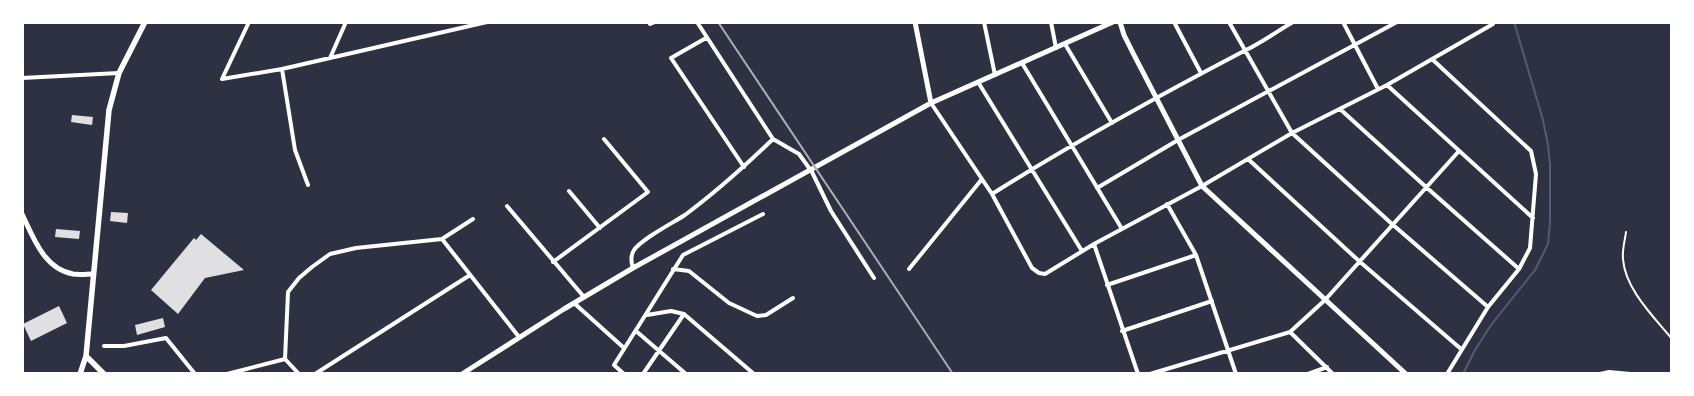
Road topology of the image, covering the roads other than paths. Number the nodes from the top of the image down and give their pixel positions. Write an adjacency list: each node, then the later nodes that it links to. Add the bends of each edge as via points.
1 (146, 22): 28 (main road)
2 (250, 22): 26 (street, via 222,79)
3 (346, 22): 23 (street)
4 (487, 22): 23 (street)
5 (697, 22): 18 (street)
6 (915, 22): 36 (street)
7 (984, 22): 29 (street)
8 (1050, 22): 21 (street)
9 (1113, 22): 19 (street)
10 (1120, 22): 35 (street)
11 (1174, 22): 27 (street)
12 (1230, 22): 22 (street)
13 (1293, 22): 16 (street)
14 (1343, 22): 20 (street)
15 (1397, 22): 20 (street)
16 (1287, 24): 22 (street)
17 (1493, 24): 24 (street)
18 (706, 38): 41 (street); 46 (street, via 671,58)
19 (1065, 44): 21 (street); 38 (street)
20 (1355, 45): 33 (street); 34 (street)
21 (1056, 48): 25 (street)
22 (1245, 51): 27 (street); 34 (street)
23 (330, 58): 26 (street)
24 (1433, 60): 32 (street); 59 (street, via 1531,151 1536,174)
25 (1022, 63): 29 (street); 43 (street)
26 (282, 69): 49 (street, via 295,150)
27 (1201, 73): 35 (street)
28 (119, 74): 30 (street); 75 (main road, via 109,110)
29 (994, 75): 31 (street)
30 (22, 78)
31 (978, 82): 36 (street); 47 (street)
32 (1387, 85): 33 (street); 44 (street)
33 (1378, 89): 37 (street)
34 (1269, 91): 39 (street); 42 (street)
35 (1156, 98): 38 (street); 42 (street)
36 (931, 103): 48 (street); 71 (street)
37 (1340, 109): 39 (street); 52 (street)
38 (1112, 123): 43 (street)
39 (1292, 133): 45 (street); 61 (street)
40 (604, 139): 62 (street, via 648,192)
41 (773, 140): 46 (street); 77 (street, via 799,154)
42 (1178, 140): 50 (street); 51 (street)
43 (1072, 145): 47 (street); 51 (street)
44 (1459, 151): 52 (street); 59 (street)
45 (1248, 159): 50 (street); 69 (street)
46 (744, 167): 71 (street, via 633,251)
47 (1031, 169): 54 (street); 67 (street)
48 (982, 179): 54 (street); 73 (street)
49 (308, 185)
50 (1202, 186): 55 (street); 81 (street)
51 (1096, 188): 63 (street)
52 (1426, 188): 61 (street); 74 (street)
53 (570, 191): 62 (street)
54 (992, 194): 67 (street, via 1032,268 1039,273 1045,274)
55 (1167, 204): 63 (street); 68 (street)
56 (507, 206): 70 (street)
57 (22, 214): 75 (street, via 38,247 58,268 75,274)
58 (763, 214): 72 (street, via 683,255)
59 (1533, 218): 74 (street, via 1530,248)
60 (473, 219): 65 (street)
61 (1392, 224): 69 (street); 84 (street)
62 (600, 228): 70 (street)
63 (1122, 229): 66 (street)
64 (1626, 232): 91 (lane, via 1622,259 1626,275 1638,298)
65 (442, 239): 76 (street); 98 (street, via 356,248 330,254 312,267 288,292)
66 (1094, 244): 67 (street); 78 (street)
67 (1082, 251)
68 (1196, 255): 78 (street); 82 (street)
69 (1359, 261): 81 (street); 95 (street)
70 (553, 262): 79 (street)
71 (633, 268): 79 (street)
72 (673, 269): 80 (street, via 689,271 728,303 757,316); 86 (street)
73 (909, 269)
74 (1520, 269): 84 (street)
75 (93, 274): 97 (main road)
76 (470, 275): 90 (street); 105 (street)
77 (874, 278)
78 (1107, 285): 88 (street)
79 (584, 297): 83 (street)
80 (793, 298)
81 (1325, 300): 89 (street); 116 (street)
82 (1212, 301): 88 (street); 94 (street)
83 (574, 303): 90 (street); 93 (street)
84 (1488, 307): 95 (street)
85 (684, 314): 86 (street, via 671,311); 96 (street); 110 (street)
86 (647, 315): 87 (street)
87 (636, 331): 93 (street); 96 (street)
88 (1122, 331): 111 (street)
89 (1290, 332): 94 (street); 99 (street)
90 (519, 337): 106 (street)
91 (1672, 339)
92 (104, 346): 102 (street, via 124,346 166,338)
93 (624, 348): 107 (street, via 614,365)
94 (1228, 349): 112 (street); 113 (street)
95 (1461, 349): 117 (street)
96 (658, 350): 108 (street); 109 (street)
97 (86, 356): 100 (main road); 101 (main road)
98 (285, 359): 103 (street); 104 (street)
99 (1327, 367): 114 (street); 115 (street)
100 (80, 374)
101 (104, 374)
102 (195, 374)
103 (226, 374)
104 (299, 374)
105 (315, 374)
106 (462, 374)
107 (624, 374)
108 (643, 374)
109 (686, 374)
110 (754, 374)
111 (1138, 374)
112 (1150, 374)
113 (1236, 374)
114 (1308, 374)
115 (1333, 374)
116 (1406, 374)
117 (1447, 374)
118 (1600, 374): 119 (street)
119 (1630, 374)

